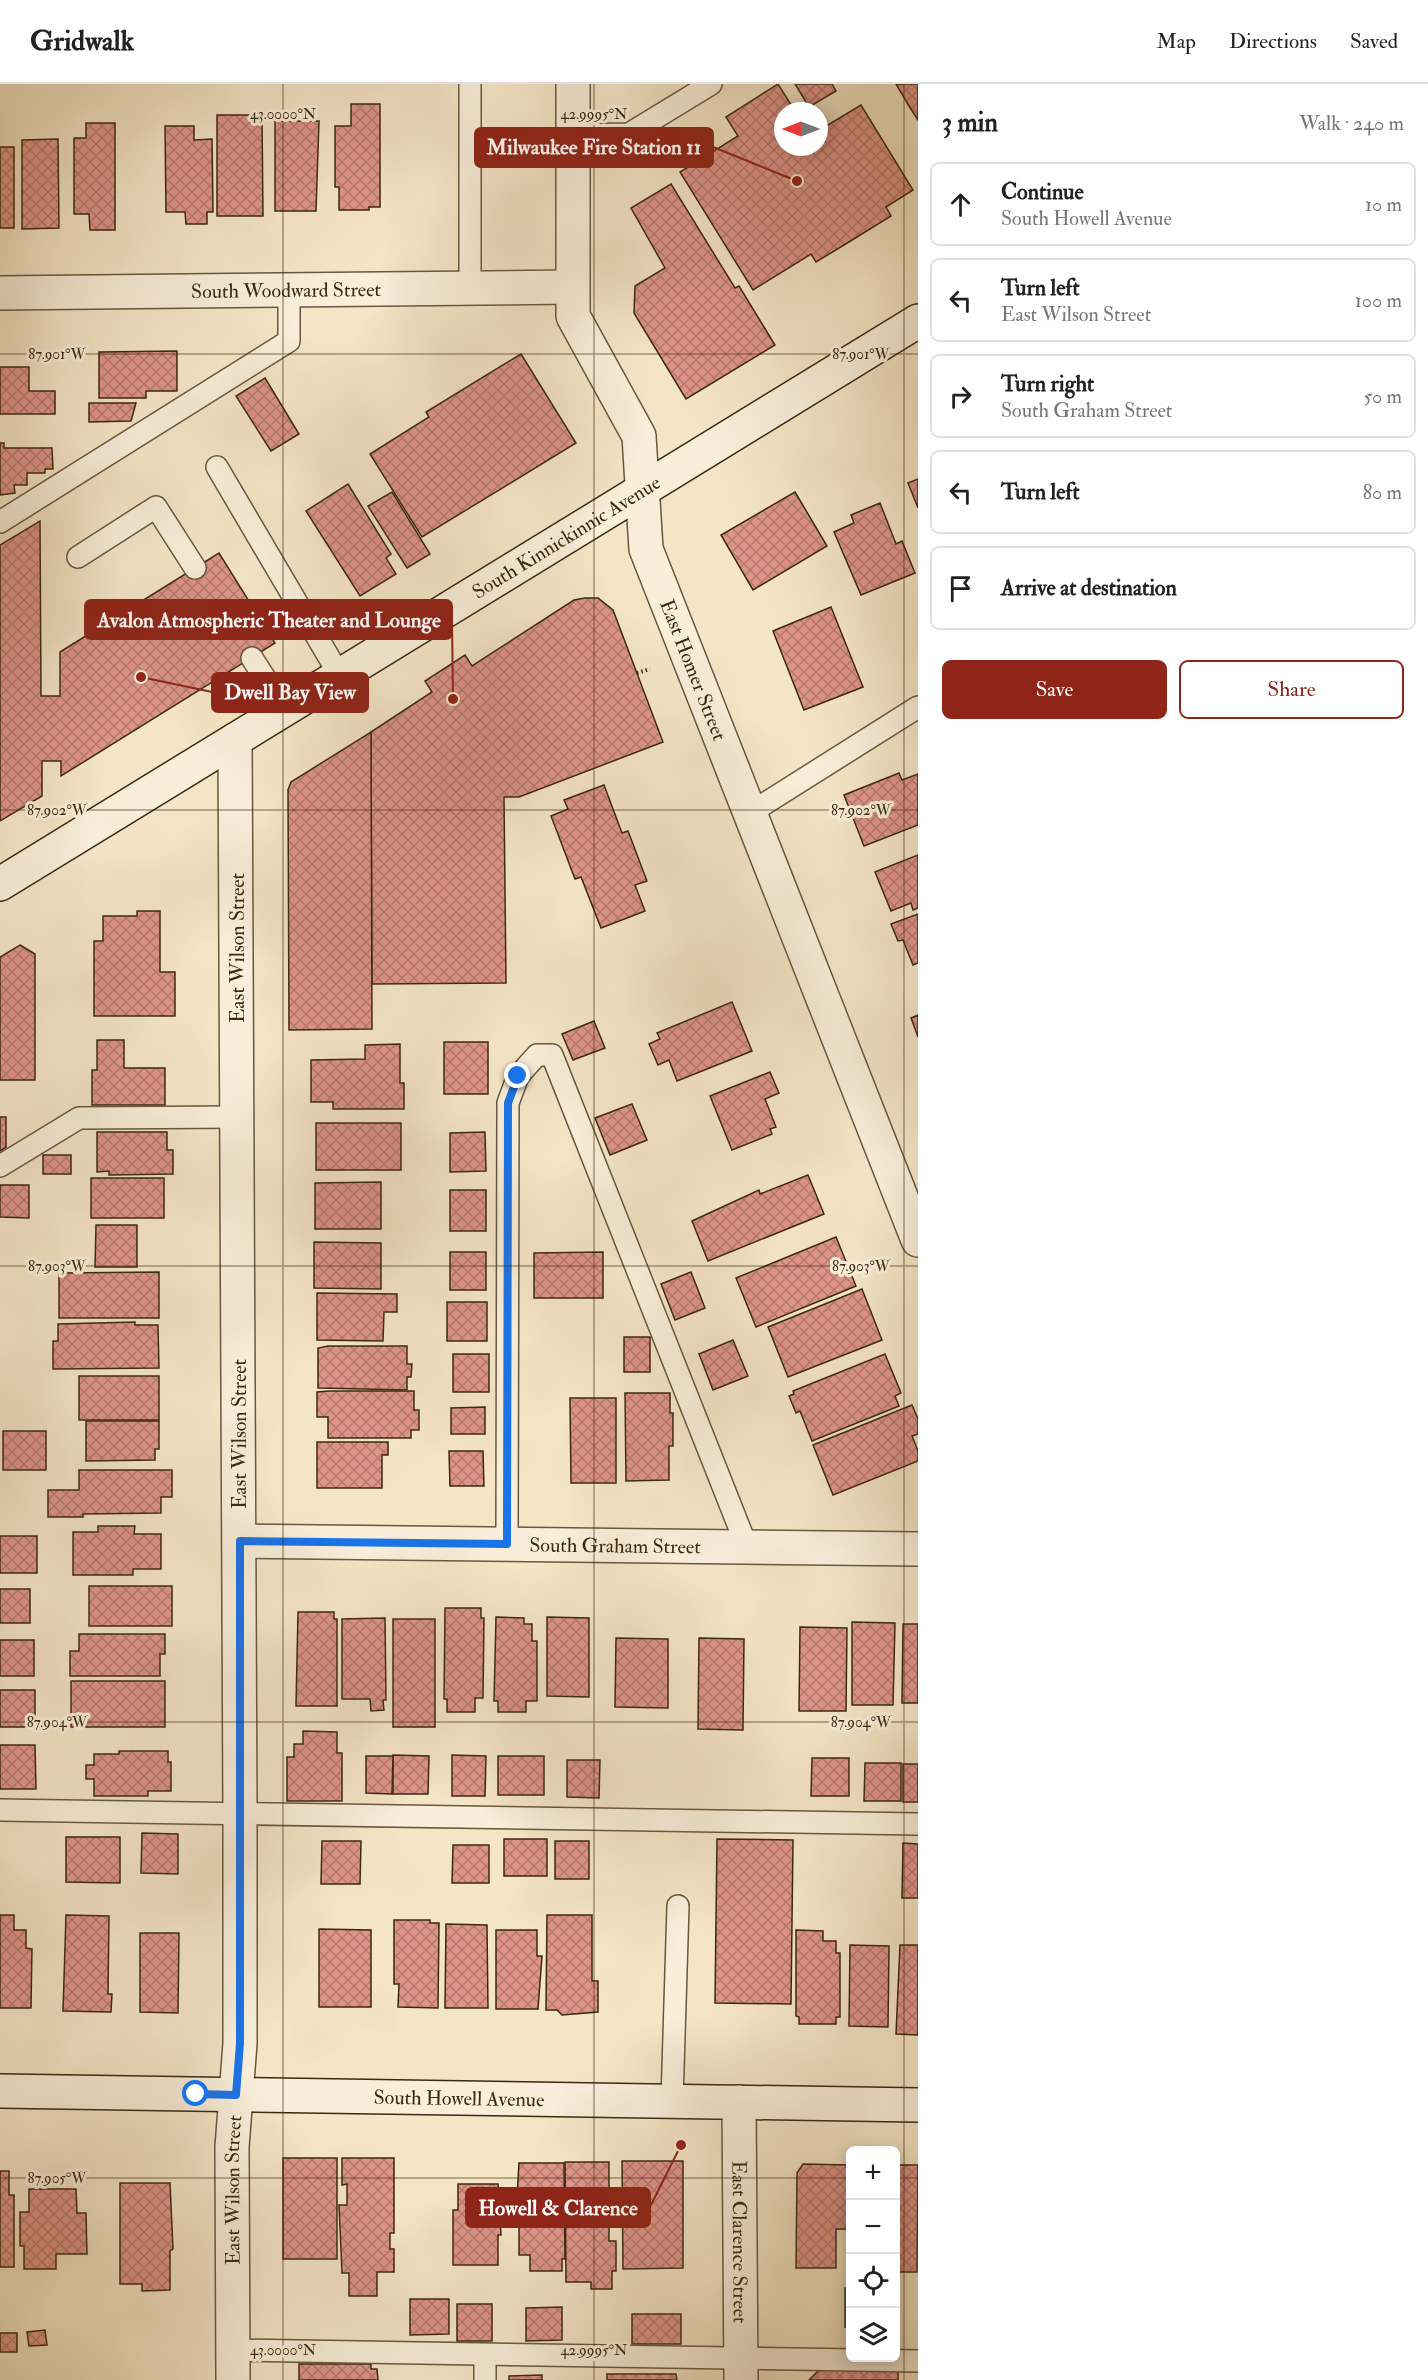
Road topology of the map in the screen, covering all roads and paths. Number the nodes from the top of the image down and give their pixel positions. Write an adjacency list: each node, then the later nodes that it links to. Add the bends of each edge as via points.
1 (470, 84): 6 (lane)
2 (573, 84): 4 (street, East Homer Street)
3 (711, 84): 4 (lane, via 629,134)
4 (572, 135): 5 (street, East Homer Street)
5 (572, 287): 6 (street, South Woodward Street); 11 (street, East Homer Street, via 573,316 639,436)
6 (470, 288): 7 (street, South Woodward Street)
7 (290, 290): 8 (street, South Woodward Street); 12 (lane, via 290,341)
8 (0, 293)
9 (918, 321): 11 (street, South Kinnickinnic Avenue)
10 (217, 467): 18 (lane)
11 (642, 492): 18 (street, South Kinnickinnic Avenue); 22 (street, East Homer Street, via 646,549)
12 (0, 522)
13 (78, 557): 14 (lane, via 156,507)
14 (195, 568)
15 (252, 658): 20 (lane)
16 (650, 669): 17 (path)
17 (637, 673)
18 (340, 676): 20 (street, South Kinnickinnic Avenue)
19 (918, 707): 22 (lane)
20 (285, 710): 21 (street, South Kinnickinnic Avenue)
21 (235, 740): 23 (street, South Kinnickinnic Avenue); 24 (street, East Wilson Street)
22 (750, 813): 26 (street, East Homer Street)
23 (0, 884)
24 (238, 1118): 25 (lane, via 80,1118); 27 (street, East Wilson Street)
25 (0, 1167)
26 (918, 1240)
27 (240, 1541): 28 (street, South Graham Street); 32 (street, East Wilson Street)
28 (507, 1544): 29 (street, South Graham Street); 29 (lane, via 508,1103 524,1069 537,1055 552,1055)
29 (747, 1547): 30 (street, South Graham Street)
30 (918, 1549)
31 (0, 1810): 32 (lane)
32 (240, 1814): 33 (lane); 36 (street, East Wilson Street, via 240,2043)
33 (918, 1824)
34 (678, 1906): 37 (lane)
35 (0, 2091): 36 (street, South Howell Avenue)
36 (236, 2095): 37 (street, South Howell Avenue); 42 (street, East Wilson Street, via 232,2147)
37 (672, 2102): 38 (street, South Howell Avenue)
38 (739, 2102): 39 (street, South Howell Avenue); 43 (street, East Clarence Street)
39 (918, 2105)
40 (485, 2355): 42 (lane); 43 (lane); 44 (lane)
41 (918, 2361): 43 (lane)
42 (232, 2365)
43 (740, 2370)
44 (485, 2380)

